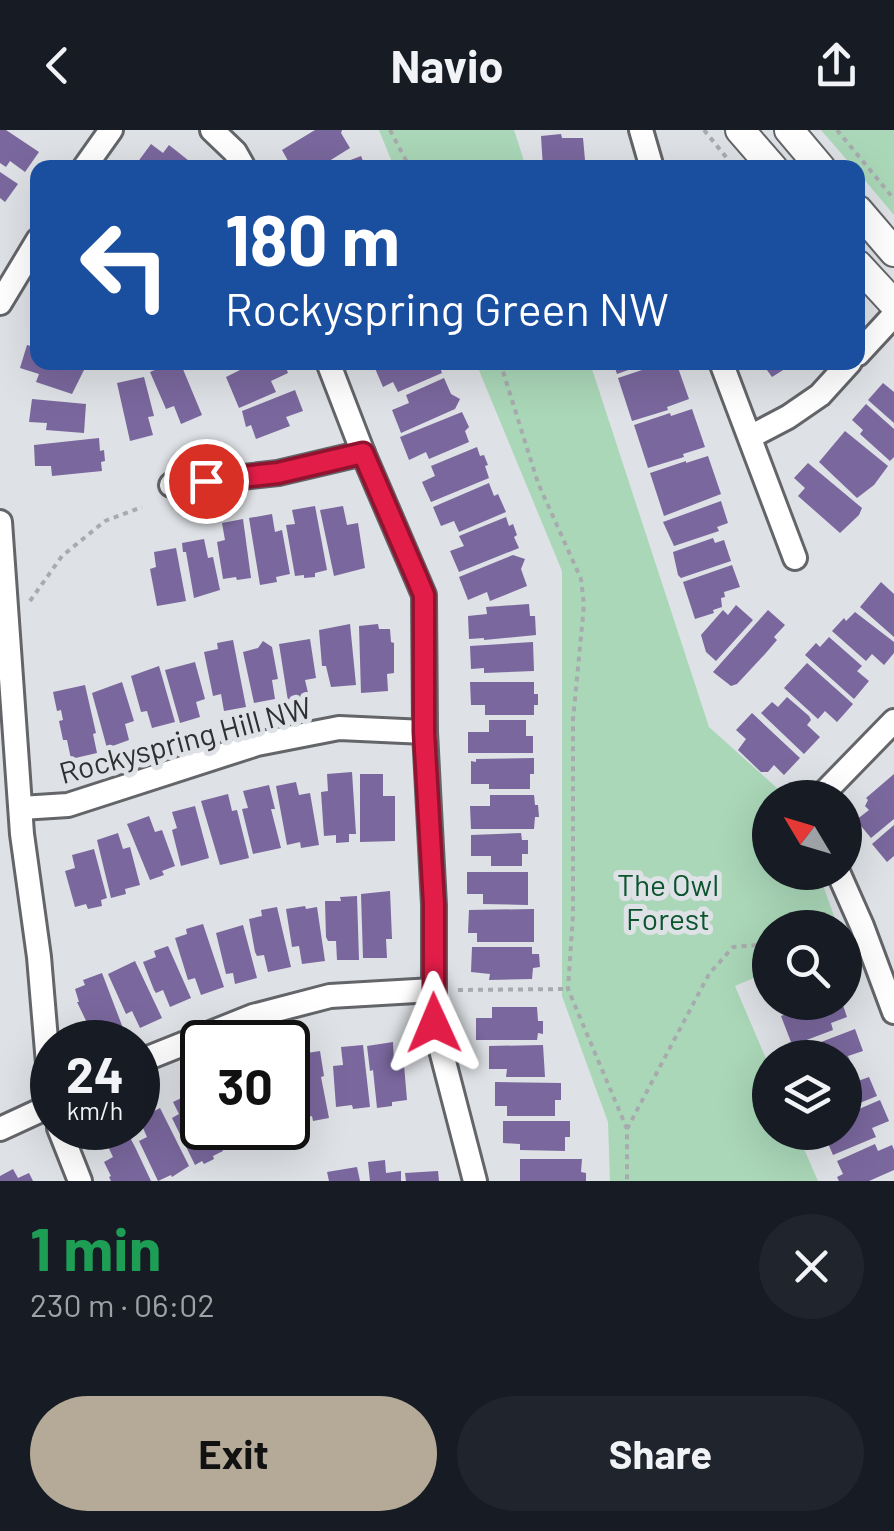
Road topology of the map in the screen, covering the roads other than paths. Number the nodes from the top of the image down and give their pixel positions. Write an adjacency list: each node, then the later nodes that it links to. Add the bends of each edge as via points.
1 (111, 130): 6 (street)
2 (212, 130): 7 (street)
3 (640, 130): 8 (street)
4 (740, 130): 9 (street)
5 (789, 130): 10 (street)
6 (90, 160)
7 (239, 160)
8 (649, 160)
9 (765, 160)
10 (814, 160)
11 (865, 218): 12 (street)
12 (894, 252)
13 (30, 253): 15 (street)
14 (865, 273): 16 (street)
15 (0, 303)
16 (894, 304)
17 (894, 316): 18 (street)
18 (865, 347)
19 (331, 370): 23 (street)
20 (725, 370): 22 (street)
21 (843, 370): 22 (street, via 820,395)
22 (750, 437): 27 (street)
23 (363, 453): 24 (street, via 278,473); 30 (street, via 424,595)
24 (171, 485)
25 (0, 522): 26 (street)
26 (1, 548): 28 (street)
27 (795, 558)
28 (2, 584): 32 (street)
29 (894, 720): 31 (street)
30 (424, 732): 32 (street, Rockyspring Hill NW, via 338,728 257,744 68,805); 35 (street)
31 (836, 780)
32 (20, 808): 33 (street)
33 (11, 835): 37 (street, via 39,957)
34 (846, 890): 36 (street)
35 (432, 990): 38 (street, via 330,996 252,1016); 43 (street, via 434,1023)
36 (894, 1012)
37 (45, 1020)
38 (160, 1053)
39 (30, 1120): 40 (street)
40 (0, 1129)
41 (68, 1150): 42 (street)
42 (80, 1181)
43 (475, 1181)

